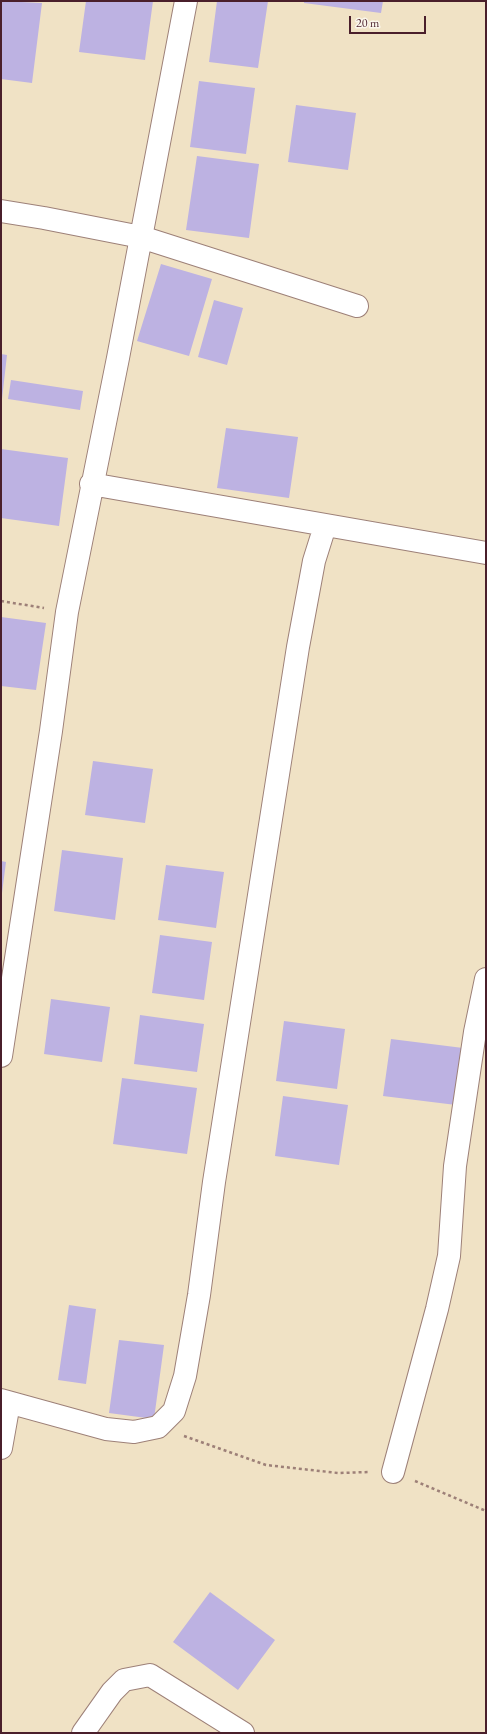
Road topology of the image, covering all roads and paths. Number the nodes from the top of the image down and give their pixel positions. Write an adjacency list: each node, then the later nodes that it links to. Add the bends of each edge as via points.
1 (186, 1): 3 (street)
2 (1, 211): 3 (street)
3 (141, 237): 4 (street); 5 (street)
4 (357, 306)
5 (91, 484): 6 (street); 9 (street)
6 (325, 526): 7 (street); 13 (street, via 314,561 280,752 186,1369 174,1411)
7 (486, 553)
8 (1, 601): 9 (path)
9 (67, 612): 11 (street)
10 (486, 979): 15 (street, via 454,1166 449,1256)
11 (1, 1056)
12 (5, 1402): 13 (street, via 106,1429 134,1432); 14 (street)
13 (158, 1427): 15 (path, via 266,1465 338,1473)
14 (1, 1448)
15 (393, 1472): 16 (path)
16 (486, 1511)
17 (83, 1733): 18 (street, via 112,1692 124,1680 150,1675)
18 (243, 1733)

